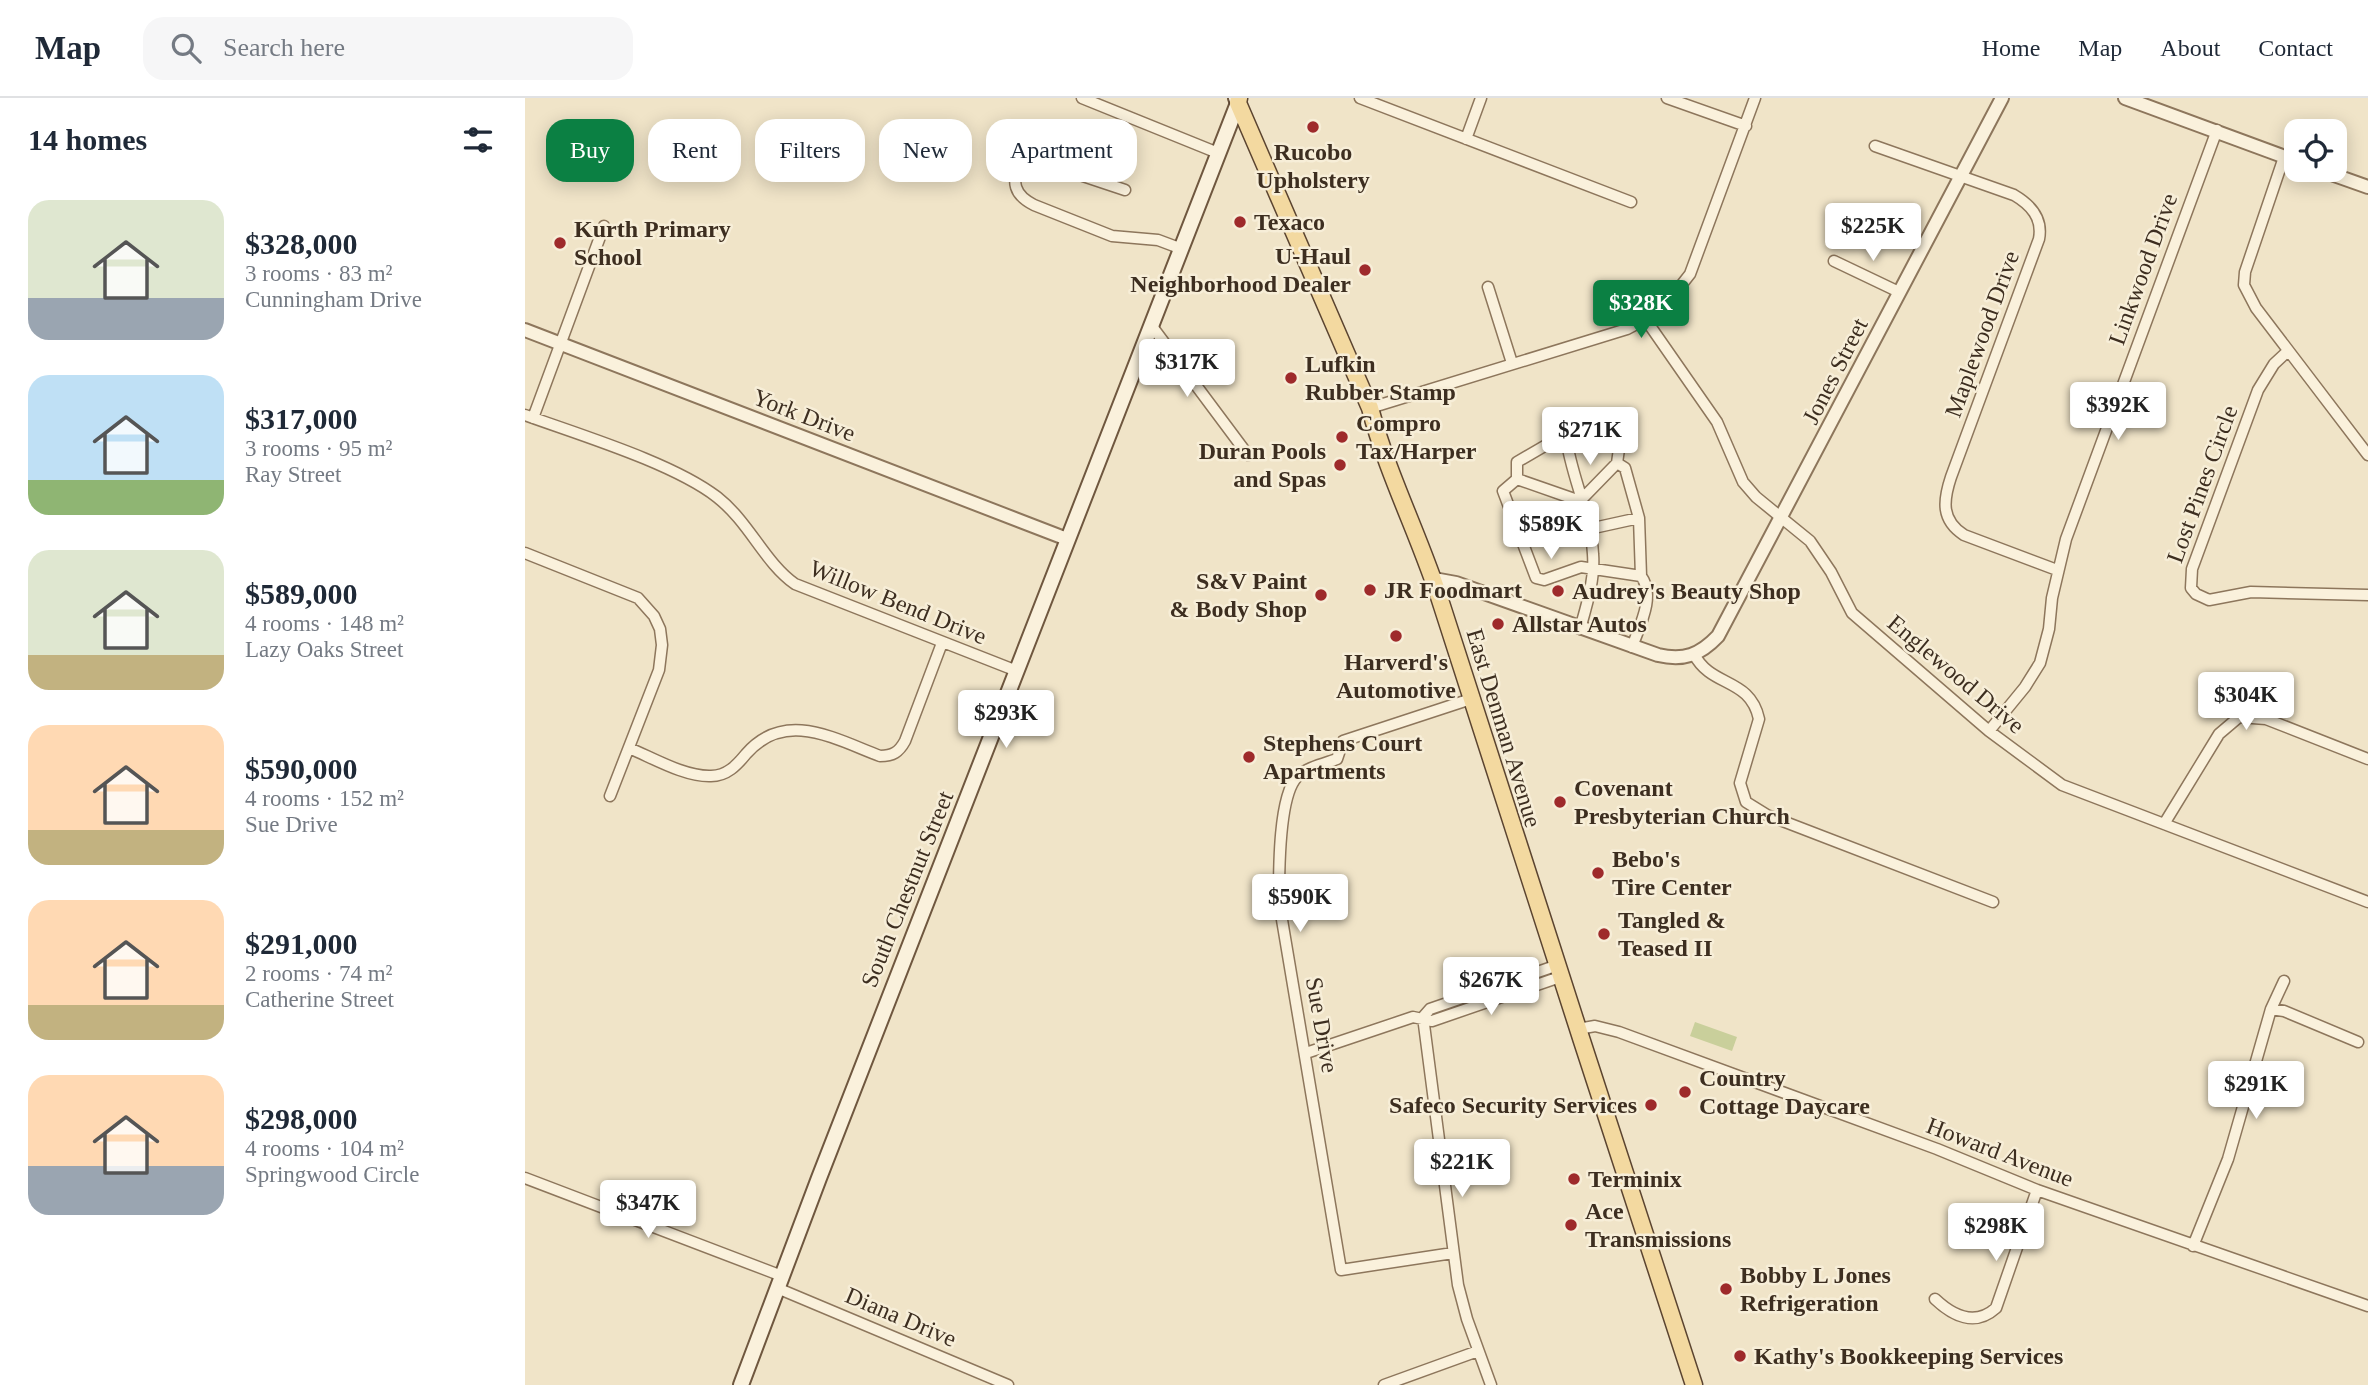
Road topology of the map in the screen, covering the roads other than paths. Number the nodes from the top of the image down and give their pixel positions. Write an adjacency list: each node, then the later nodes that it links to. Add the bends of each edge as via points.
1 (1082, 98): 13 (street)
2 (1360, 98): 11 (street)
3 (1481, 98): 11 (street)
4 (1667, 98): 9 (street)
5 (1755, 98): 9 (street)
6 (2002, 98): 16 (street, Jones Street)
7 (2125, 98): 10 (street)
8 (1238, 100): 13 (main road, South Chestnut Street); 32 (main road, East Denman Avenue)
9 (1746, 126): 26 (street, via 1690,274 1671,301)
10 (2217, 130): 14 (street); 47 (street, Linkwood Drive)
11 (1467, 139): 20 (street)
12 (1875, 146): 16 (street, Maplewood Drive)
13 (1218, 153): 22 (main road, South Chestnut Street)
14 (2284, 157)
15 (2284, 173): 30 (street, via 2250,252 2244,285)
16 (1961, 177): 25 (street, Jones Street); 47 (street, Maplewood Drive, via 2025,202 2041,230 1951,477 1945,511 1964,535)
17 (2347, 180): 18 (street)
18 (2368, 187)
19 (1125, 190): 22 (street, via 1032,159 1020,162 1013,176 1015,190 1034,205 1112,236 1158,240)
20 (1631, 202)
21 (604, 226): 29 (street)
22 (1182, 249): 27 (main road, South Chestnut Street)
23 (1834, 261): 25 (street)
24 (1487, 287): 31 (street)
25 (1899, 292): 40 (street, Jones Street)
26 (1646, 320): 31 (street); 40 (street, Englewood Drive, via 1717,422 1743,482)
27 (1151, 325): 35 (street); 44 (main road, South Chestnut Street)
28 (525, 330): 29 (street, York Drive)
29 (560, 344): 33 (street); 44 (street, York Drive)
30 (2288, 351): 36 (street); 50 (street, Lost Pines Circle, via 2267,372 2258,390 2192,569 2191,587 2209,600 2251,592)
31 (1511, 363): 32 (street)
32 (1370, 408): 49 (main road, East Denman Avenue, via 1383,456)
33 (529, 416): 52 (street, Willow Bend Drive, via 702,486 734,512 782,575 795,584)
34 (1566, 436): 37 (street, via 1615,436 1620,442); 38 (street, via 1521,458 1515,468); 39 (street)
35 (1248, 455)
36 (2368, 455)
37 (1617, 463): 39 (street); 41 (street, via 1625,468)
38 (1517, 479): 39 (street); 43 (street, via 1506,486 1503,496)
39 (1580, 501): 42 (street)
40 (1783, 517): 54 (street, Jones Street, via 1718,636); 57 (street, Englewood Drive, via 1821,555 1852,613)
41 (1639, 519): 42 (street); 48 (street)
42 (1589, 529): 43 (street, via 1550,525); 46 (street)
43 (1518, 536): 46 (street, via 1540,580 1581,567)
44 (1067, 539): 55 (main road, South Chestnut Street)
45 (525, 554): 58 (street, via 638,598 654,616 662,658)
46 (1593, 569): 48 (street); 51 (street)
47 (2057, 570): 57 (street, Linkwood Drive, via 2039,663)
48 (1641, 576): 53 (street, via 1646,604)
49 (1434, 579): 51 (street, via 1469,587); 56 (main road, East Denman Avenue)
50 (2368, 595)
51 (1580, 629): 53 (street)
52 (942, 643): 55 (street, Willow Bend Drive); 58 (street, via 901,749 889,756 815,731 785,729 757,742 727,772 710,777)
53 (1632, 647): 54 (street, via 1676,659)
54 (1694, 654): 62 (street, via 1701,668 1745,691 1757,709 1759,719 1740,783 1746,802 1767,815)
55 (1017, 671): 75 (main road, South Chestnut Street)
56 (1471, 699): 64 (main road, East Denman Avenue); 70 (street, Sue Drive, via 1343,741 1337,758 1298,775 1292,784 1284,817 1279,902)
57 (1989, 731): 61 (street, Englewood Drive, via 2062,785)
58 (629, 748): 60 (street)
59 (2368, 759): 61 (street, via 2266,719 2239,717 2219,734)
60 (610, 796)
61 (2164, 824): 63 (street, Englewood Drive)
62 (1993, 902)
63 (2368, 902)
64 (1558, 972): 67 (street, via 1432,1021); 68 (main road, East Denman Avenue)
65 (2284, 981): 66 (street)
66 (2271, 1009): 69 (street); 73 (street, via 2228,1159)
67 (1423, 1017): 70 (street); 74 (street)
68 (1578, 1029): 72 (street, Howard Avenue, via 1595,1026 1619,1031); 83 (main road, East Denman Avenue)
69 (2358, 1042)
70 (1306, 1053): 74 (street, Sue Drive, via 1341,1270)
71 (525, 1178): 75 (street, Diana Drive)
72 (2037, 1190): 73 (street, Howard Avenue); 76 (street, via 1996,1308 1981,1319 1969,1319)
73 (2193, 1247): 77 (street, Howard Avenue)
74 (1453, 1253): 78 (street)
75 (780, 1282): 79 (main road, South Chestnut Street); 80 (street, Diana Drive)
76 (1935, 1299)
77 (2368, 1306)
78 (1478, 1351): 81 (street); 82 (street)
79 (741, 1385)
80 (1008, 1385)
81 (1384, 1385)
82 (1491, 1385)
83 (1694, 1385)

